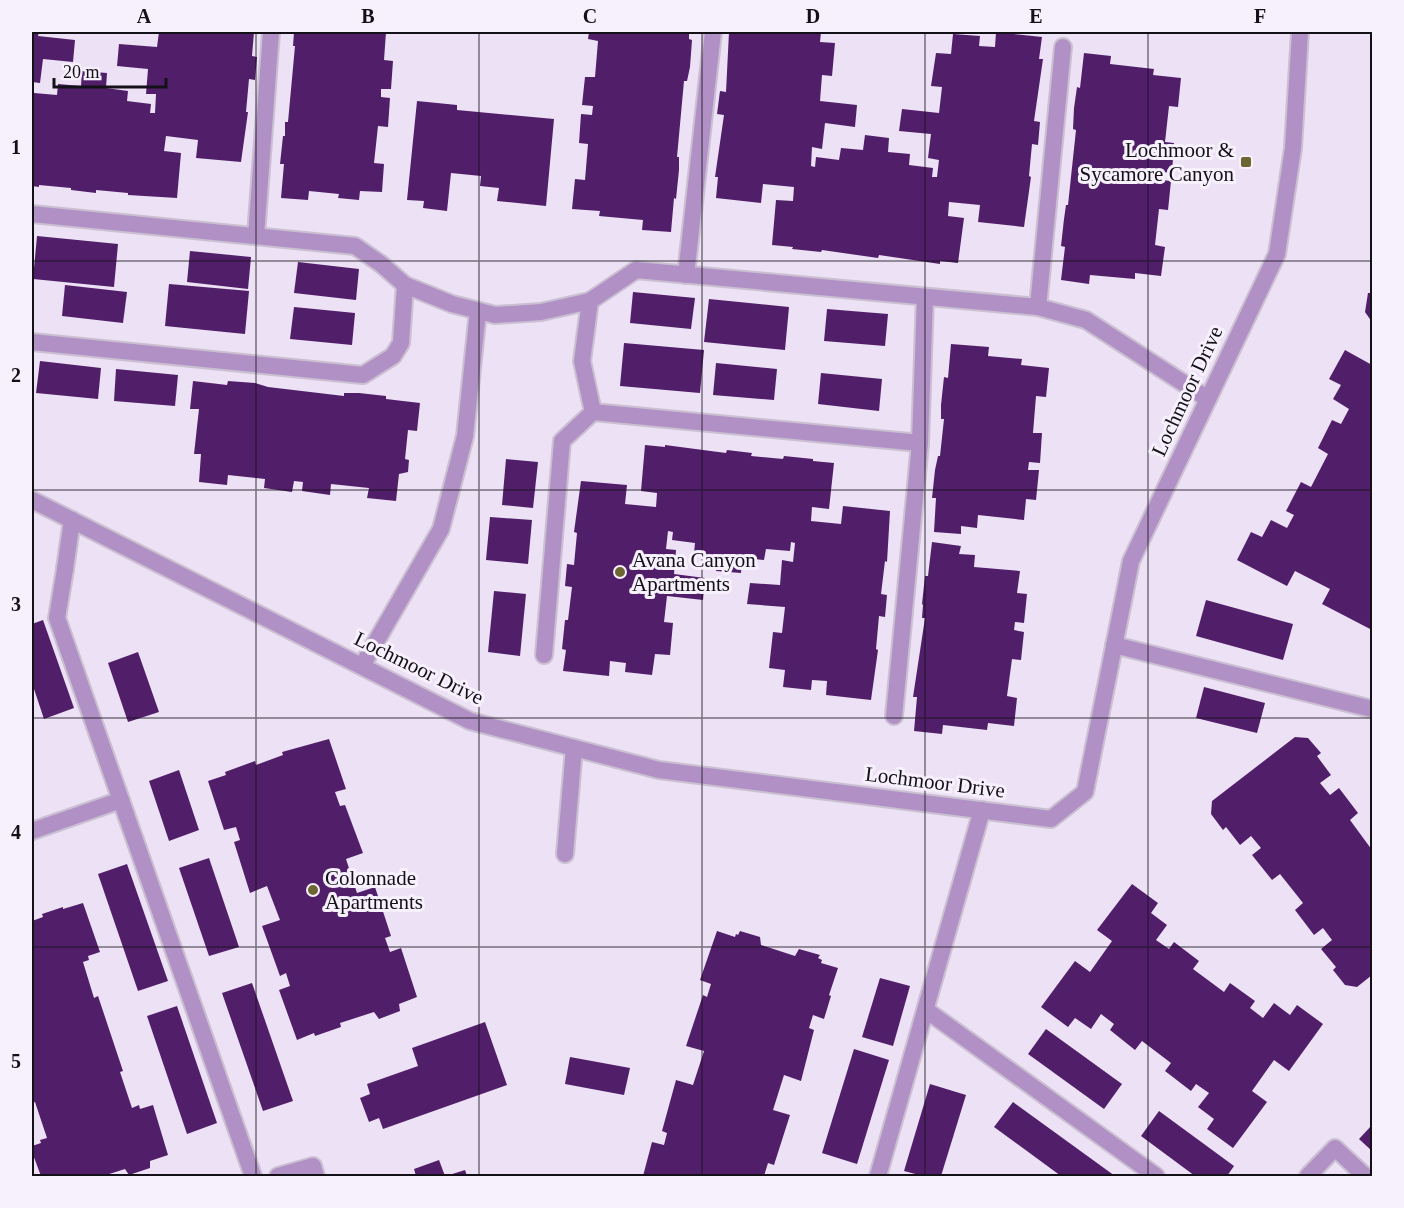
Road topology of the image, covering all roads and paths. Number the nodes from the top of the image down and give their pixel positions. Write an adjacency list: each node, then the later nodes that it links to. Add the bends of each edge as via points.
1 (271, 32): 6 (street)
2 (713, 32): 7 (street)
3 (1300, 32): 14 (street, Lochmoor Drive, via 1293,148 1277,254)
4 (1064, 48): 11 (street)
5 (32, 214): 6 (street)
6 (256, 236): 8 (street, via 355,246)
7 (686, 275): 9 (street); 10 (street, via 636,270)
8 (405, 285): 12 (street); 13 (street, via 401,343 393,356 363,375)
9 (926, 297): 11 (street); 16 (street)
10 (590, 301): 12 (street, via 541,312 495,315); 15 (street, via 582,361)
11 (1038, 307): 14 (street, via 1086,320)
12 (478, 311): 21 (street, via 465,436 441,529)
13 (32, 342)
14 (1208, 399): 19 (street, Lochmoor Drive, via 1131,561)
15 (593, 412): 16 (street); 20 (street, via 562,441)
16 (920, 443): 23 (street)
17 (32, 500): 18 (street, Lochmoor Drive)
18 (72, 520): 21 (street, Lochmoor Drive); 25 (street, via 57,618)
19 (1114, 645): 22 (street); 26 (street, Lochmoor Drive, via 1084,792 1051,819)
20 (544, 655)
21 (362, 666): 24 (street, Lochmoor Drive, via 470,721)
22 (1372, 709)
23 (894, 716)
24 (574, 748): 26 (street, Lochmoor Drive, via 658,770); 28 (street)
25 (121, 800): 27 (street); 30 (street)
26 (982, 810): 29 (street)
27 (32, 831)
28 (566, 855)
29 (926, 1010): 33 (street); 34 (street)
30 (253, 1176)
31 (278, 1176): 32 (street, via 313,1166)
32 (316, 1176)
33 (878, 1176)
34 (1156, 1176)
35 (1308, 1176): 36 (street, via 1335,1148)
36 (1365, 1176)

